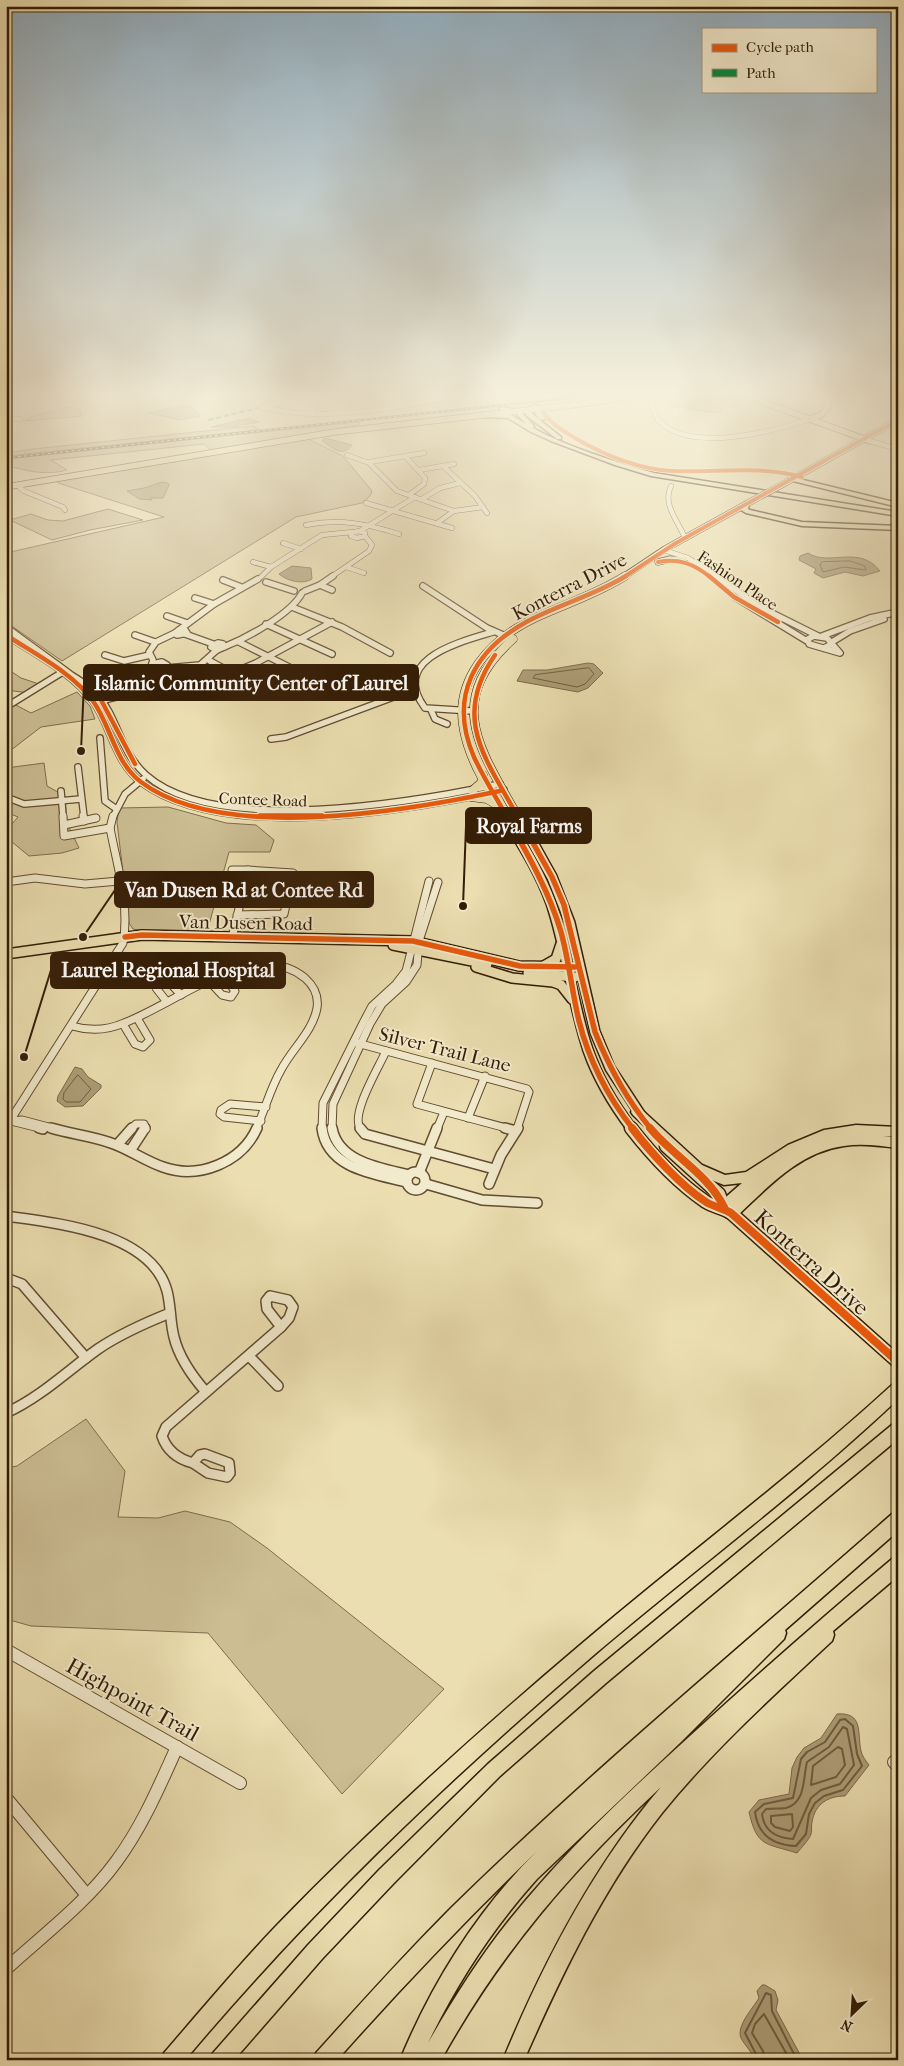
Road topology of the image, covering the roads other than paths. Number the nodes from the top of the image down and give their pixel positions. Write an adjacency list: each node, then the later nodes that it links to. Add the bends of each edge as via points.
1 (21, 489): 19 (street, via 63,506)
2 (395, 489): 12 (street)
3 (415, 489): 12 (street)
4 (438, 489): 14 (street)
5 (467, 489): 18 (street)
6 (668, 489): 27 (street, via 669,506)
7 (737, 489): 23 (highway)
8 (771, 489): 16 (main road, Konterra Drive, bridge)
9 (777, 489): 17 (highway)
10 (782, 489): 16 (main road, Konterra Drive)
11 (834, 489): 17 (highway)
12 (409, 495): 13 (street)
13 (415, 497): 14 (street); 20 (street)
14 (422, 499): 21 (street)
15 (366, 503): 20 (street)
16 (745, 507): 29 (highway, via 802,524); 30 (main road, Konterra Drive); 35 (main road, Konterra Drive)
17 (898, 507)
18 (483, 508): 21 (street); 22 (street)
19 (65, 510)
20 (393, 511): 24 (street); 26 (street)
21 (454, 511): 24 (street)
22 (487, 513)
23 (898, 514)
24 (436, 524): 28 (street)
25 (306, 525): 26 (street, via 343,520)
26 (372, 526): 31 (street); 32 (street)
27 (680, 527): 30 (street); 33 (street)
28 (452, 528)
29 (898, 528)
30 (698, 531): 33 (main road, Konterra Drive)
31 (364, 534): 36 (street, via 325,534); 42 (street, via 372,543 371,549)
32 (399, 534)
33 (684, 538): 37 (main road, Konterra Drive)
34 (283, 543): 36 (street)
35 (683, 546): 37 (main road, Konterra Drive); 38 (main road, via 680,552)
36 (301, 549): 41 (street)
37 (668, 552): 38 (street, Fashion Place); 40 (main road, Konterra Drive); 67 (main road, Konterra Drive, via 614,582 532,619)
38 (686, 559): 40 (main road); 43 (street, Fashion Place)
39 (253, 562): 41 (street)
40 (658, 562): 67 (main road, Konterra Drive, via 606,594 539,621)
41 (271, 567): 45 (street)
42 (346, 567): 44 (street); 47 (street)
43 (709, 572): 65 (street, Fashion Place, via 743,596); 71 (street, Fashion Place, via 735,597)
44 (364, 573)
45 (262, 579): 49 (street); 51 (street)
46 (223, 580): 49 (street)
47 (320, 585): 50 (street); 51 (street)
48 (423, 586): 62 (street)
49 (241, 587): 53 (street)
50 (332, 590)
51 (302, 592): 54 (street)
52 (195, 598): 53 (street)
53 (214, 604): 61 (street)
54 (292, 606): 58 (street); 59 (street)
55 (898, 612): 65 (street)
56 (167, 616): 61 (street)
57 (898, 616): 70 (street, via 863,626)
58 (332, 622): 66 (street); 74 (street)
59 (266, 624): 66 (street); 69 (street)
60 (6, 627): 87 (street, Contee Road)
61 (180, 631): 68 (street); 72 (street)
62 (493, 632): 67 (street); 86 (street, via 430,656 419,668)
63 (6, 635): 84 (street, Contee Road)
64 (135, 635): 68 (street)
65 (820, 636): 70 (street, Fashion Place); 71 (street, via 811,637)
66 (301, 638): 75 (street); 77 (street)
67 (508, 638): 92 (main road, Konterra Drive, via 487,652 471,674); 93 (main road, Konterra Drive, via 486,667 476,689)
68 (155, 642): 78 (street, via 149,649)
69 (239, 642): 72 (street); 77 (street)
70 (832, 643): 73 (street); 73 (street, via 840,653)
71 (806, 645): 73 (street)
72 (219, 647): 79 (street)
73 (821, 648)
74 (390, 653)
75 (332, 654)
76 (105, 655): 78 (street, via 124,661)
77 (268, 656): 81 (street); 83 (street)
78 (151, 661): 80 (street); 82 (street, via 152,670); 87 (street, via 116,687)
79 (210, 661): 80 (street, via 195,667); 83 (street)
80 (168, 667): 82 (street)
81 (291, 668)
82 (160, 671): 89 (street, via 131,692)
83 (232, 673): 85 (street)
84 (61, 674): 88 (street, Contee Road, via 84,690); 90 (street)
85 (214, 681)
86 (415, 689): 91 (street, via 423,706); 96 (street)
87 (97, 694): 88 (street); 89 (street, Contee Road)
88 (93, 701): 89 (street); 100 (street, Contee Road, via 119,755)
89 (102, 702): 99 (street, Contee Road, via 127,751)
90 (6, 707)
91 (432, 710): 92 (street); 94 (street, via 435,719)
92 (462, 711): 93 (street); 98 (main road, Konterra Drive, via 466,740)
93 (472, 711): 101 (main road, Konterra Drive, via 483,754)
94 (447, 724)
95 (100, 738): 111 (street, via 105,801)
96 (271, 739)
97 (78, 767): 108 (street)
98 (483, 775): 103 (main road, Konterra Drive); 106 (main road)
99 (147, 777): 100 (street); 106 (street, Contee Road, via 195,800 263,810 384,804)
100 (140, 781): 102 (street, Contee Road); 105 (street)
101 (502, 787): 103 (street, Contee Road); 133 (main road, Konterra Drive, via 555,884 570,923)
102 (150, 789): 105 (street); 106 (street, Contee Road, via 197,808 230,815 260,816 377,811)
103 (491, 790): 106 (street, Contee Road); 110 (main road, Konterra Drive)
104 (61, 792): 109 (street)
105 (125, 794): 111 (street)
106 (472, 794): 110 (main road)
107 (6, 797): 109 (street, via 24,804)
108 (82, 799): 109 (street); 113 (street)
109 (62, 801): 114 (street)
110 (501, 807): 127 (main road, Konterra Drive, via 543,884)
111 (115, 808): 115 (street)
112 (96, 818): 113 (street)
113 (84, 821): 114 (street)
114 (64, 825): 115 (street, via 64,836 69,837)
115 (110, 828): 118 (street)
116 (232, 870): 117 (street)
117 (248, 870): 124 (street); 124 (street, via 293,873 285,912 280,916)
118 (119, 881): 120 (street, via 81,883 35,877); 125 (street)
119 (429, 881): 122 (street)
120 (6, 882)
121 (438, 882): 123 (street)
122 (425, 898): 123 (street); 128 (street)
123 (434, 899): 128 (street)
124 (237, 915): 126 (street)
125 (125, 937): 126 (main road, Van Dusen Road); 129 (main road, Van Dusen Road); 141 (street)
126 (232, 938): 128 (main road, Van Dusen Road, via 365,940)
127 (562, 941): 131 (main road, via 556,960 542,967); 132 (main road, Konterra Drive)
128 (416, 945): 130 (main road, Van Dusen Road); 131 (main road, Van Dusen Road, via 454,947); 142 (street, via 412,975 376,1012)
129 (6, 954)
130 (457, 958): 132 (main road, Van Dusen Road, via 522,973); 138 (main road, via 500,975 559,984)
131 (531, 967): 132 (main road, Van Dusen Road)
132 (569, 972): 133 (main road, Van Dusen Road); 138 (main road, Konterra Drive)
133 (581, 972): 148 (main road, Konterra Drive, via 602,1051)
134 (223, 975): 135 (street); 135 (street, via 235,991 231,997 222,995); 146 (street, via 245,966 272,964 303,975 315,989 318,1006 313,1023 281,1069)
135 (210, 982): 136 (street)
136 (181, 995): 137 (street); 137 (street, via 169,982 159,982 156,988)
137 (167, 1002): 139 (street)
138 (576, 1005): 165 (main road, Konterra Drive, via 596,1070 625,1120 646,1146 708,1204)
139 (137, 1018): 140 (street); 140 (street, via 150,1040 146,1046 135,1044)
140 (122, 1024): 141 (street, via 94,1030)
141 (72, 1026): 151 (street)
142 (357, 1043): 143 (street, Silver Trail Lane); 161 (street, via 323,1103 322,1135 340,1160 355,1169)
143 (386, 1051): 144 (street, Silver Trail Lane); 157 (street, via 357,1113 358,1126 364,1134)
144 (432, 1063): 145 (street, Silver Trail Lane); 147 (street, via 417,1104)
145 (484, 1076): 149 (street); 152 (street, Silver Trail Lane, via 529,1092)
146 (266, 1107): 150 (street); 150 (street, via 230,1104 220,1114)
147 (444, 1112): 149 (street); 157 (street)
148 (637, 1112): 158 (highway, via 698,1169 715,1178 737,1180 748,1177); 165 (main road, Konterra Drive, via 662,1142 719,1194)
149 (468, 1118): 152 (street)
150 (261, 1121): 156 (street, via 244,1150 233,1158 193,1172 161,1167)
151 (8, 1124): 155 (street, via 50,1128)
152 (516, 1131): 159 (street)
153 (898, 1132): 158 (highway, via 856,1130 824,1135 792,1149)
154 (898, 1143): 165 (highway, via 846,1141 802,1153)
155 (118, 1145): 156 (street); 156 (street, via 136,1124 144,1124 144,1133)
156 (130, 1151)
157 (429, 1151): 159 (street); 160 (street)
158 (776, 1161): 165 (highway)
159 (494, 1169): 163 (street)
160 (419, 1173): 161 (street); 162 (street, via 426,1178)
161 (408, 1179): 162 (street, via 410,1187 415,1189)
162 (426, 1184): 164 (street, via 482,1200)
163 (489, 1184)
164 (537, 1203)
165 (728, 1210): 172 (main road, Konterra Drive)
166 (6, 1216): 168 (street, via 63,1224 119,1243 142,1255 157,1270 166,1289)
167 (6, 1278): 171 (street, via 22,1284)
168 (170, 1313): 171 (street, via 128,1330); 174 (street, via 176,1348 190,1374)
169 (281, 1327): 170 (street)
170 (249, 1356): 173 (street); 174 (street)
171 (86, 1358): 176 (street, via 38,1398)
172 (894, 1359)
173 (278, 1386)
174 (206, 1392): 178 (street, via 166,1427 162,1436 177,1456)
175 (894, 1392): 188 (highway, via 817,1462 566,1670 399,1819 270,1947)
176 (6, 1413)
177 (898, 1429): 189 (highway, via 600,1677 494,1770 354,1911)
178 (193, 1463)
179 (898, 1520): 181 (highway)
180 (898, 1566): 192 (highway, via 799,1648 586,1846 513,1928 445,2029); 193 (highway, via 699,1757 655,1808 614,1866 572,1935)
181 (838, 1573): 190 (highway, via 537,1837 426,1946); 191 (highway, via 687,1724 530,1873 498,1912 442,1994)
182 (6, 1650): 183 (street, Highpoint Trail)
183 (178, 1747): 184 (street, Highpoint Trail); 186 (street, via 127,1846)
184 (240, 1782)
185 (6, 1798): 186 (street)
186 (86, 1894): 187 (street)
187 (6, 1969)
188 (171, 2060)
189 (220, 2060)
190 (323, 2060)
191 (410, 2060)
192 (430, 2060)
193 (514, 2060)

